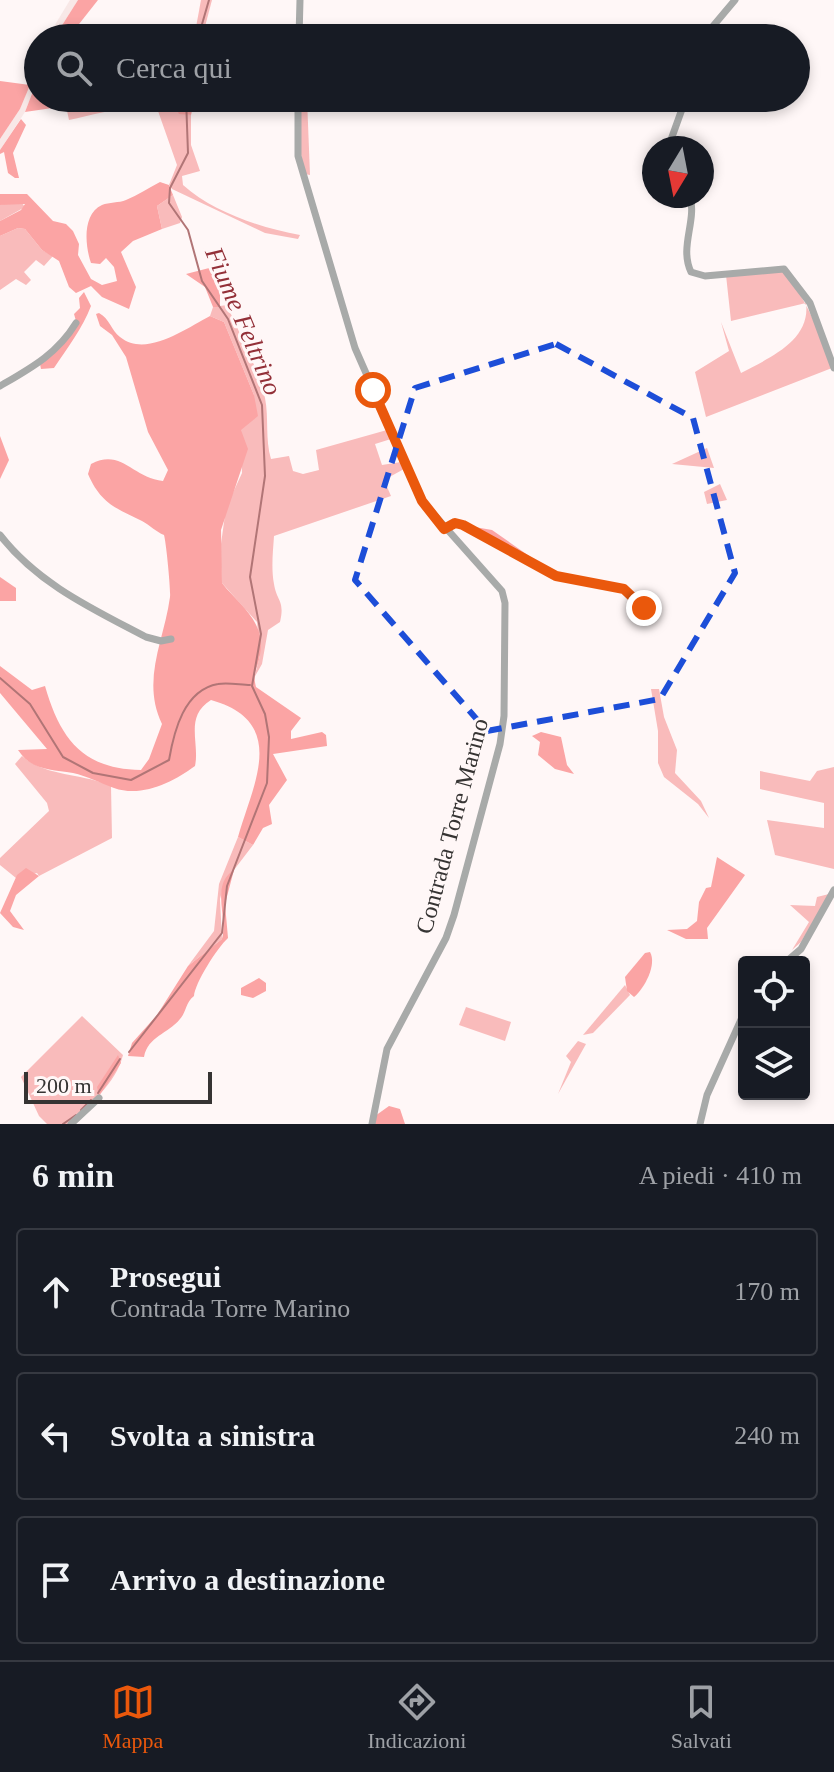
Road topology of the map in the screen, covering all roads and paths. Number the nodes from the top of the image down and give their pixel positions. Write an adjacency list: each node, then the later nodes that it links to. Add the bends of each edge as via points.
1 (300, 0): 3 (street)
2 (735, 0): 4 (street)
3 (299, 24)
4 (715, 24)
5 (298, 112): 12 (street, Contrada Torre Marino, via 298,156 355,348 422,501)
6 (681, 112): 7 (street)
7 (672, 136)
8 (693, 208): 10 (street, via 686,260 691,272 705,276 784,269 810,303)
9 (76, 323): 11 (street, via 63,345)
10 (834, 368)
11 (0, 386)
12 (444, 529): 14 (street, via 463,525 556,576 624,589); 21 (street, Contrada Torre Marino, via 502,591 504,716 454,915 387,1049)
13 (0, 535): 15 (street, via 45,581 146,637)
14 (647, 616)
15 (171, 639)
16 (834, 890): 17 (street)
17 (793, 956)
18 (738, 1026): 22 (street)
19 (99, 1098): 20 (street)
20 (71, 1124)
21 (372, 1124)
22 (700, 1124)

